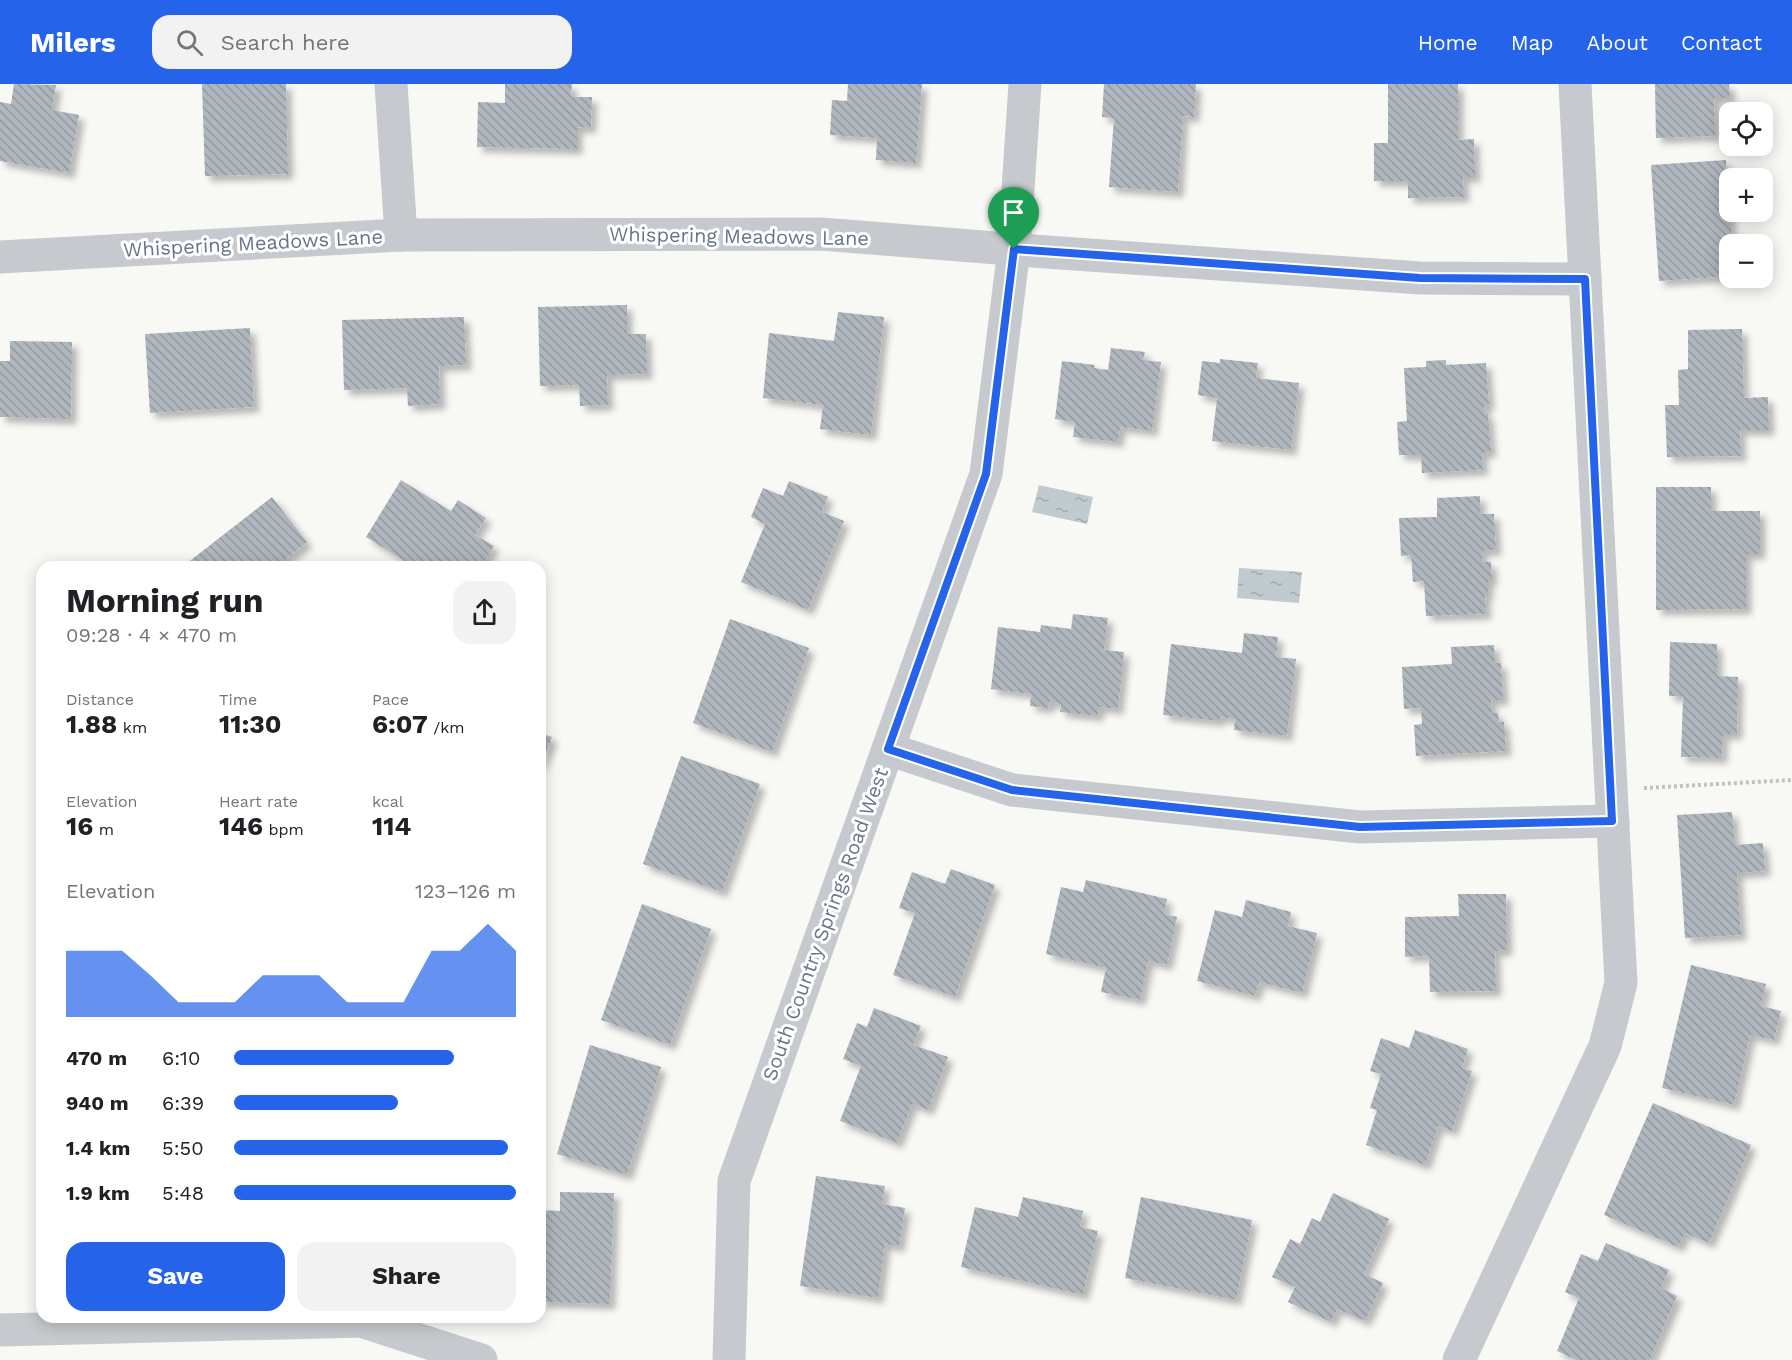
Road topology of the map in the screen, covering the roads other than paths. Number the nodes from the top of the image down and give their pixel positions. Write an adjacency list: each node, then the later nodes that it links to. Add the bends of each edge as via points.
1 (391, 84): 4 (street)
2 (1025, 84): 5 (street, South Country Springs Road West)
3 (1575, 84): 7 (street)
4 (401, 234): 5 (street, Whispering Meadows Lane, via 821,234); 6 (street, Whispering Meadows Lane)
5 (1014, 249): 7 (street, Whispering Meadows Lane, via 1420,278); 8 (street, South Country Springs Road West, via 986,474)
6 (0, 257)
7 (1585, 279): 9 (street)
8 (888, 749): 9 (street, via 1012,790 1360,827); 14 (street, South Country Springs Road West, via 734,1181)
9 (1612, 821): 15 (street, via 1621,983 1605,1046)
10 (153, 1323): 12 (street)
11 (368, 1323): 13 (street)
12 (0, 1330)
13 (481, 1360)
14 (729, 1360)
15 (1459, 1360)

